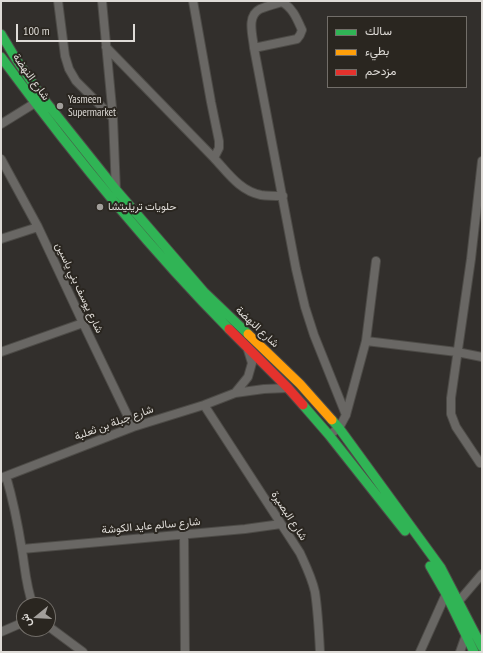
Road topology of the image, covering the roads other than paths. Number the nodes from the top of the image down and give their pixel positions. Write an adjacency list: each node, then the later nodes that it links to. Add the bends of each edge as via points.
1 (58, 1): 10 (street, via 69,69 76,81)
2 (102, 1): 6 (street)
3 (193, 1): 12 (street, via 219,141)
4 (282, 1): 7 (street, via 259,10 253,16); 7 (street, via 294,14 302,30 300,35 297,39)
5 (1, 34): 15 (street, شارع النهضة, via 42,97)
6 (106, 47): 10 (street); 12 (street)
7 (254, 48): 16 (street)
8 (1, 57): 9 (street, شارع النهضة)
9 (35, 104): 11 (street); 22 (street, شارع النهضة, via 112,200 199,299)
10 (113, 118): 15 (street)
11 (1, 124)
12 (214, 158): 16 (street, via 242,187 262,195)
13 (1, 159): 17 (street, شارع يوسف بني ياسين)
14 (482, 161): 24 (street)
15 (116, 192): 31 (street, شارع النهضة, via 204,292 300,384)
16 (283, 196): 29 (street, via 305,307)
17 (38, 227): 18 (street); 20 (street, شارع يوسف بني ياسين)
18 (1, 239)
19 (376, 261): 21 (street)
20 (83, 323): 23 (street); 30 (street, شارع يوسف بني ياسين)
21 (366, 341): 24 (street); 29 (street)
22 (248, 349): 26 (street, شارع النهضة); 27 (street, شارع جبلة بن ثعلبة, via 252,363 248,377)
23 (1, 352)
24 (458, 352): 25 (street); 33 (street, via 451,414 456,428)
25 (482, 357)
26 (288, 388): 27 (street, شارع جبلة بن ثعلبة); 32 (street, شارع النهضة)
27 (235, 393): 28 (street, شارع جبلة بن ثعلبة)
28 (204, 405): 30 (street, شارع جبلة بن ثعلبة); 35 (street, شارع البصيرة)
29 (346, 415): 31 (street)
30 (133, 427): 34 (street, شارع جبلة بن ثعلبة)
31 (339, 428): 32 (street); 41 (street, شارع النهضة, via 433,556)
32 (329, 435): 39 (street, شارع النهضة, via 423,554)
33 (480, 463)
34 (3, 477): 37 (street, via 12,499)
35 (281, 524): 36 (street, شارع سالم عايد الكوشة); 50 (street, شارع البصيرة, via 311,577 315,591)
36 (184, 534): 37 (street, شارع سالم عايد الكوشة); 49 (street)
37 (22, 549): 40 (street)
38 (482, 574): 41 (street)
39 (446, 594): 46 (street, شارع النهضة); 51 (street)
40 (31, 597)
41 (459, 601): 45 (street, شارع النهضة)
42 (16, 625): 43 (street)
43 (1, 632)
44 (56, 632): 48 (street)
45 (479, 634): 47 (street, شارع النهضة)
46 (466, 635): 52 (street); 53 (street, شارع النهضة)
47 (482, 647)
48 (83, 652)
49 (185, 652)
50 (320, 652)
51 (420, 652)
52 (460, 652)
53 (474, 652)

